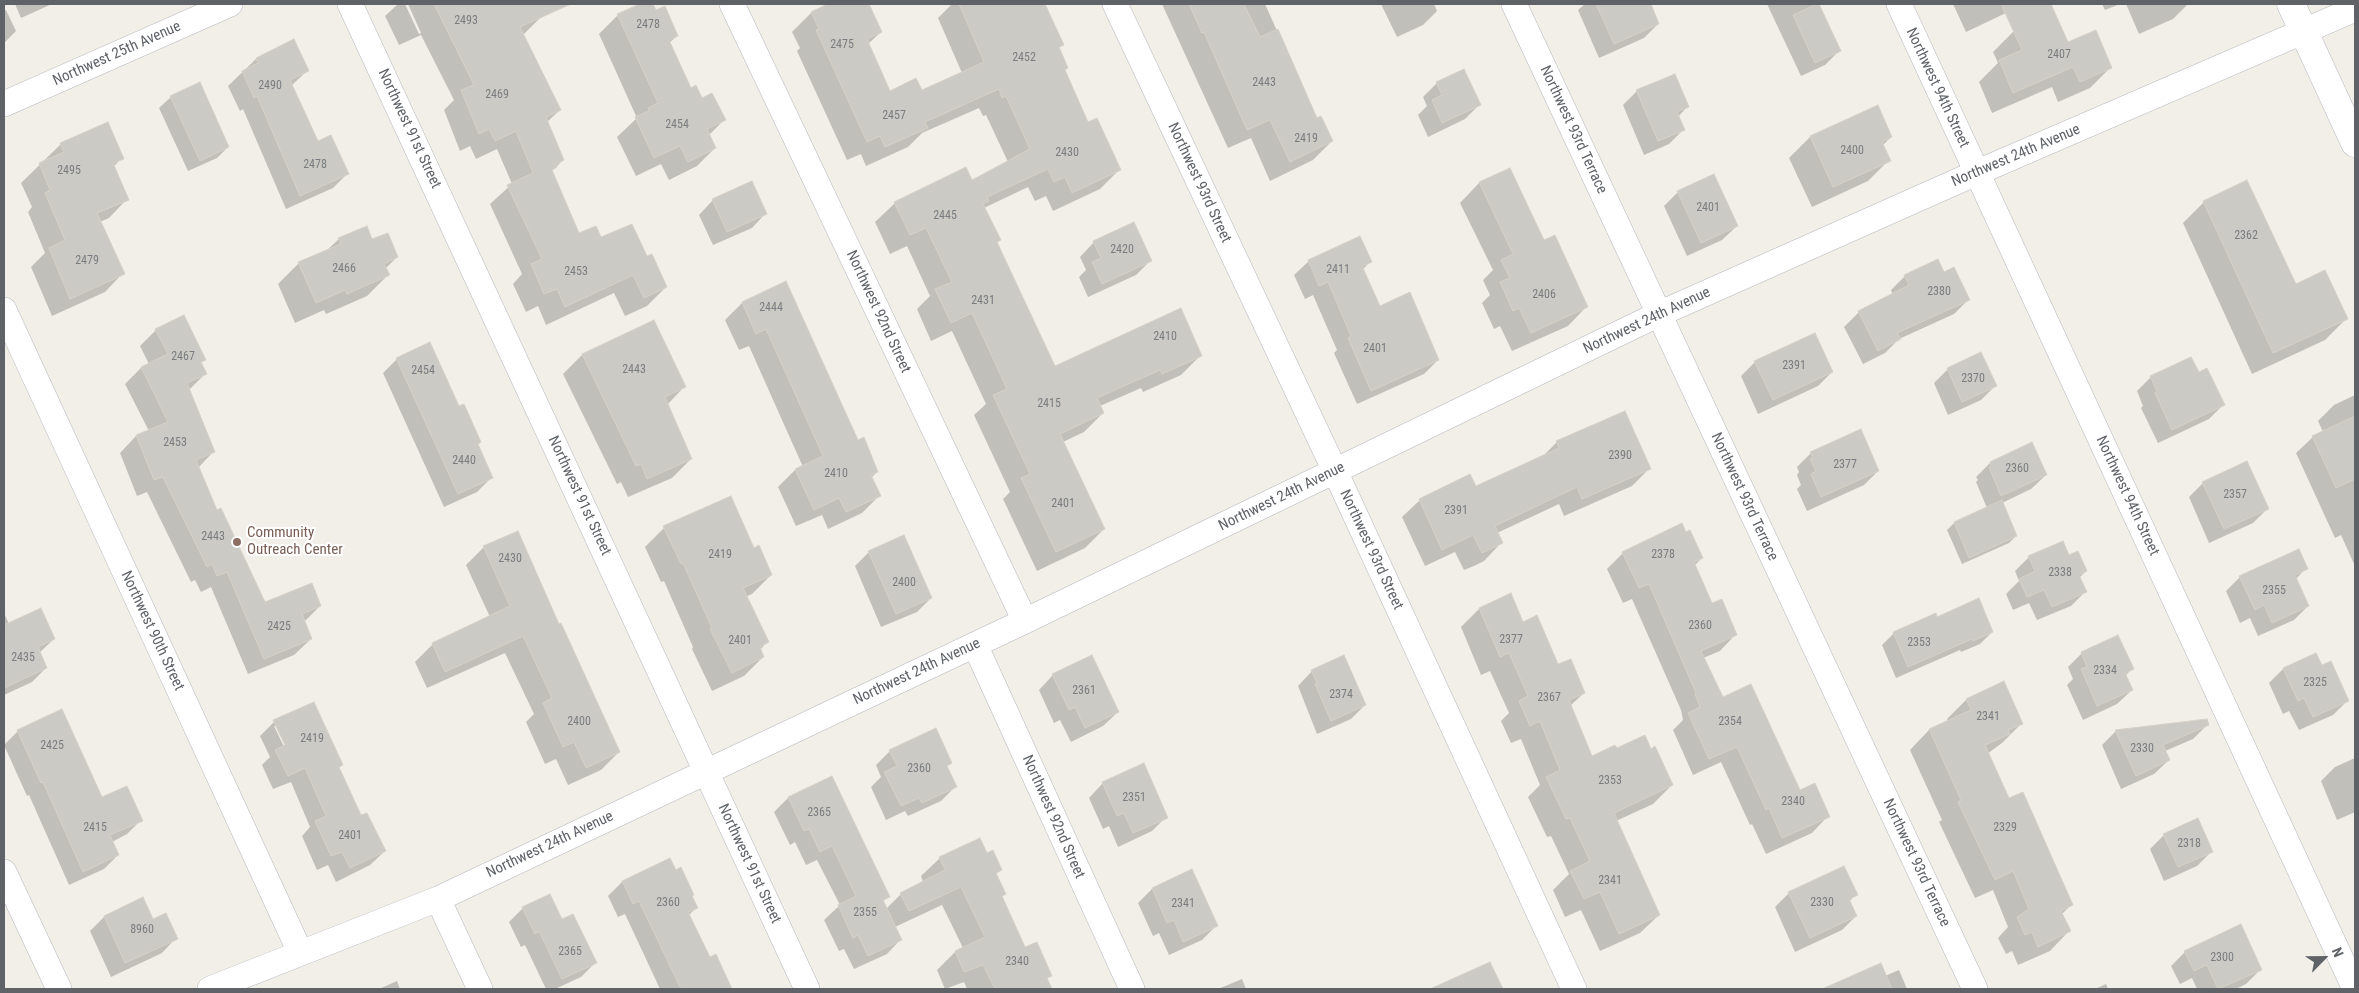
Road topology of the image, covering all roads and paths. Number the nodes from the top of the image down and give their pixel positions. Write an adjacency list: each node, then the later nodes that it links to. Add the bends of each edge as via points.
1 (230, 4): 10 (street, Northwest 25th Avenue)
2 (350, 4): 18 (street, Northwest 91st Street)
3 (732, 4): 16 (street, Northwest 92nd Street)
4 (1115, 4): 15 (street, Northwest 93rd Street)
5 (1514, 4): 14 (street, Northwest 93rd Terrace)
6 (1899, 4): 12 (street, Northwest 94th Street)
7 (2291, 4): 9 (main road)
8 (2355, 8): 9 (street, Northwest 24th Avenue)
9 (2304, 32): 11 (main road); 12 (street, Northwest 24th Avenue)
10 (4, 104)
11 (2355, 143)
12 (1976, 173): 14 (street, Northwest 24th Avenue); 29 (street, Northwest 94th Street)
13 (4, 310): 21 (street, Northwest 90th Street)
14 (1659, 314): 15 (street, Northwest 24th Avenue); 28 (street, Northwest 93rd Terrace)
15 (1335, 471): 16 (street, Northwest 24th Avenue); 27 (street, Northwest 93rd Street)
16 (1025, 621): 17 (street, Northwest 24th Avenue)
17 (975, 645): 18 (street, Northwest 24th Avenue); 26 (street, Northwest 92nd Street)
18 (707, 771): 20 (street, Northwest 24th Avenue); 25 (street, Northwest 91st Street)
19 (4, 872): 22 (street)
20 (438, 899): 21 (street, Northwest 24th Avenue); 24 (street)
21 (300, 952): 23 (street, Northwest 24th Avenue)
22 (59, 989)
23 (210, 989)
24 (480, 989)
25 (807, 989)
26 (1132, 989)
27 (1574, 989)
28 (1975, 989)
29 (2355, 989)

